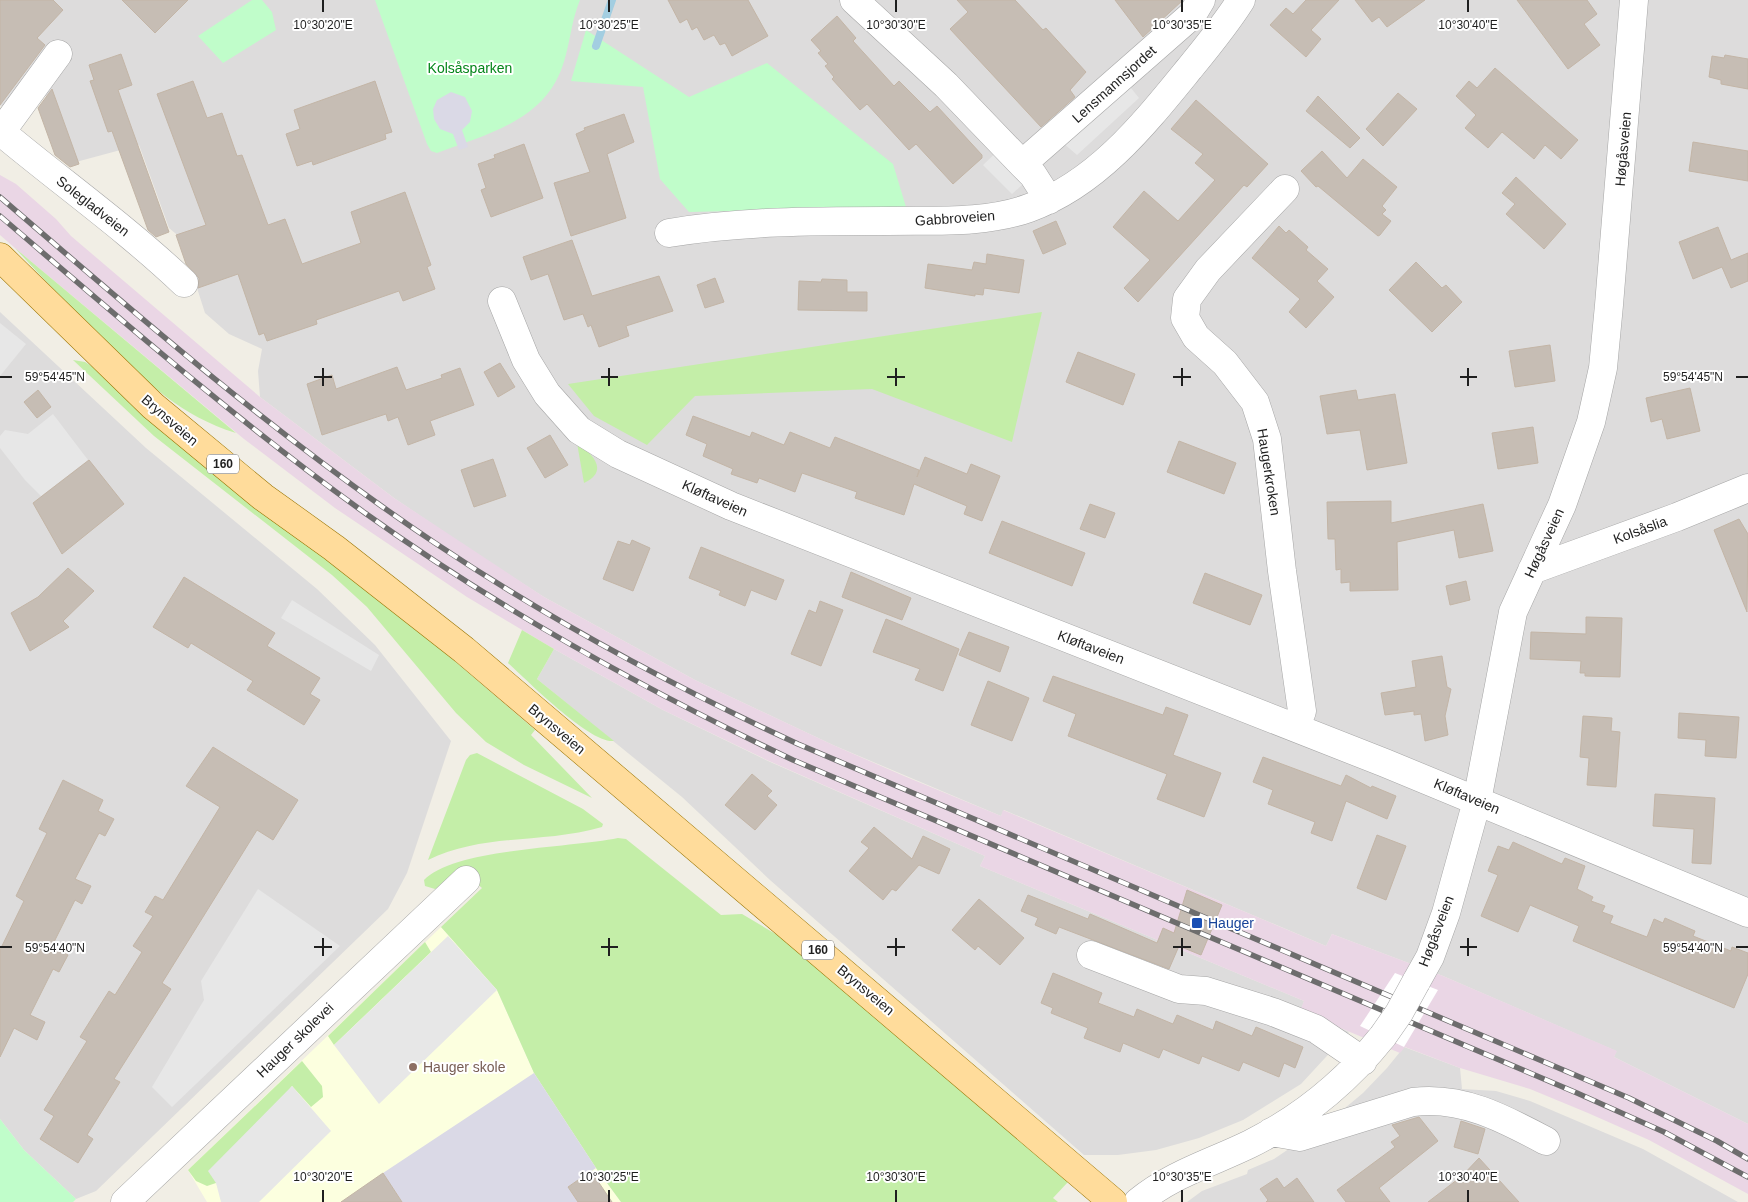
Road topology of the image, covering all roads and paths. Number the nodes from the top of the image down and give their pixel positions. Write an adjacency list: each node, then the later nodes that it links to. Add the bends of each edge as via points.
1 (854, 0): 7 (street, via 946,85)
2 (1201, 0): 7 (street, Lensmannsjordet, via 1192,15)
3 (1241, 0): 9 (street, Gabbroveien, via 1158,106 1122,145 1082,181)
4 (1634, 0): 15 (street, Høgåsveien, via 1603,368 1592,422 1578,466)
5 (58, 54): 6 (street)
6 (0, 131): 12 (street, Solegladveien, via 146,246)
7 (1022, 164): 9 (street)
8 (1285, 189): 16 (street, Haugerkroken, via 1208,270 1187,299 1185,318 1196,337 1225,363 1255,402 1267,439 1286,609 1302,711)
9 (1049, 200): 10 (street, Gabbroveien, via 1027,209 959,220 771,223)
10 (668, 233)
11 (0, 257): 25 (main road, Brynsveien / 160, via 152,406 263,497 464,650)
12 (184, 283)
13 (502, 301): 16 (street, Kløftaveien, via 526,360 547,394 579,430 618,454 731,506)
14 (1748, 488): 15 (street, Kolsåslia)
15 (1532, 570): 17 (street, Høgåsveien, via 1520,593 1508,633)
16 (1296, 727): 17 (street, Kløftaveien)
17 (1477, 801): 19 (street, Kløftaveien); 21 (street, Høgåsveien, bridge, via 1430,957 1399,1013)
18 (466, 880): 24 (street, Hauger skolevei)
19 (1748, 913)
20 (1090, 955): 21 (street, via 1179,989 1206,991 1281,1015 1316,1029)
21 (1363, 1060): 22 (street, Høgåsveien, via 1321,1099)
22 (1271, 1132): 23 (street, via 1300,1137 1413,1102 1432,1100 1459,1102 1492,1114); 26 (street, Høgåsveien, via 1164,1182)
23 (1546, 1141)
24 (125, 1202)
25 (1113, 1202)
26 (1138, 1202)

